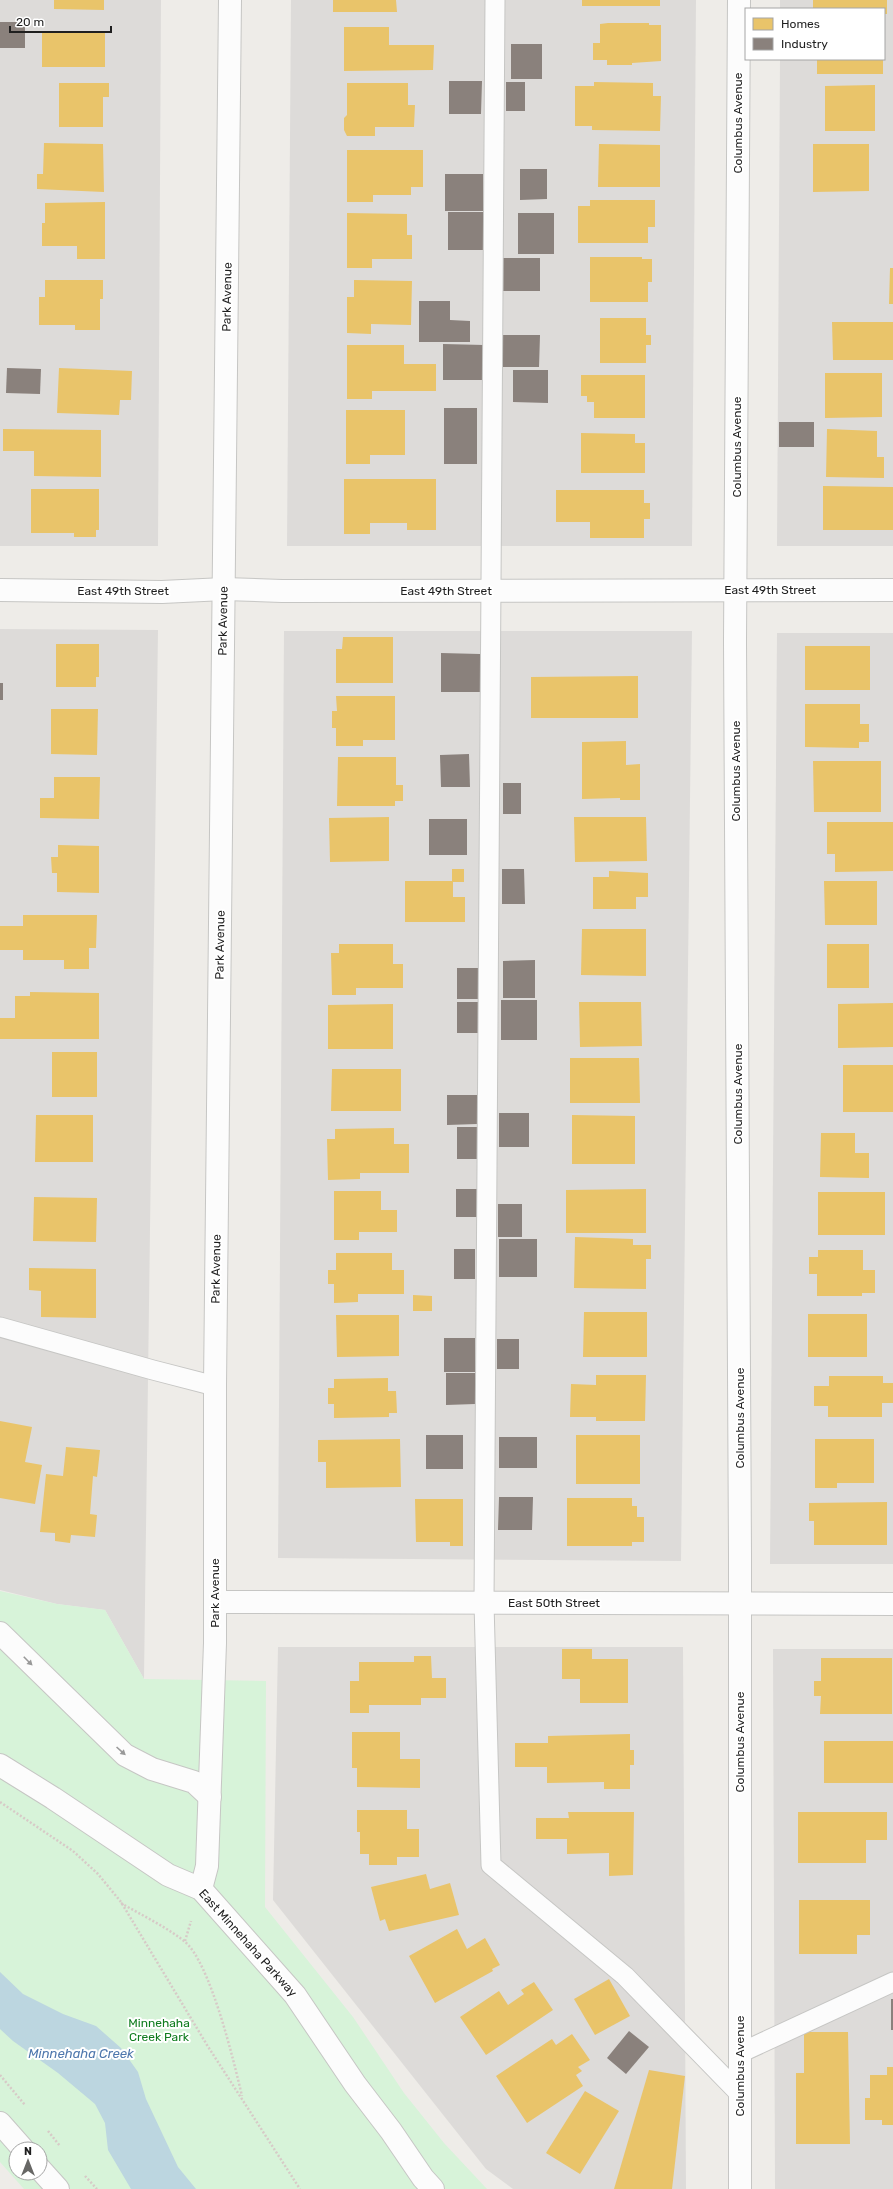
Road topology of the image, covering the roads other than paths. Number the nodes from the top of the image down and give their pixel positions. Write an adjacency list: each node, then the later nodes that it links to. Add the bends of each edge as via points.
1 (230, 0): 4 (street, Park Avenue)
2 (495, 0): 8 (lane)
3 (739, 0): 6 (street, Columbus Avenue)
4 (224, 589): 5 (street, East 49th Street, via 162,592); 8 (street, East 49th Street); 10 (street, Park Avenue)
5 (0, 590)
6 (736, 590): 7 (street, East 49th Street); 8 (street, East 49th Street); 13 (street, Columbus Avenue)
7 (893, 590)
8 (491, 591): 12 (lane)
9 (0, 1327): 10 (lane)
10 (215, 1386): 11 (street, Park Avenue)
11 (215, 1602): 12 (street, East 50th Street); 17 (street, Park Avenue)
12 (484, 1603): 13 (street, East 50th Street); 21 (lane, via 491,1865 625,1976)
13 (740, 1604): 14 (street, East 50th Street); 20 (street, Columbus Avenue)
14 (893, 1604)
15 (0, 1633): 17 (street, one-way to 17, via 125,1755 152,1769 194,1782)
16 (0, 1765): 18 (street, East Minnehaha Parkway, via 168,1875)
17 (210, 1797): 18 (street, Park Avenue, via 207,1866)
18 (201, 1889): 26 (street, East Minnehaha Parkway, via 295,1995 355,2084)
19 (893, 1982): 20 (lane)
20 (740, 2053): 21 (street, Columbus Avenue)
21 (740, 2094): 27 (street, Columbus Avenue)
22 (0, 2123): 23 (street)
23 (16, 2141)
24 (48, 2178): 25 (street)
25 (58, 2189)
26 (433, 2189)
27 (740, 2189)

